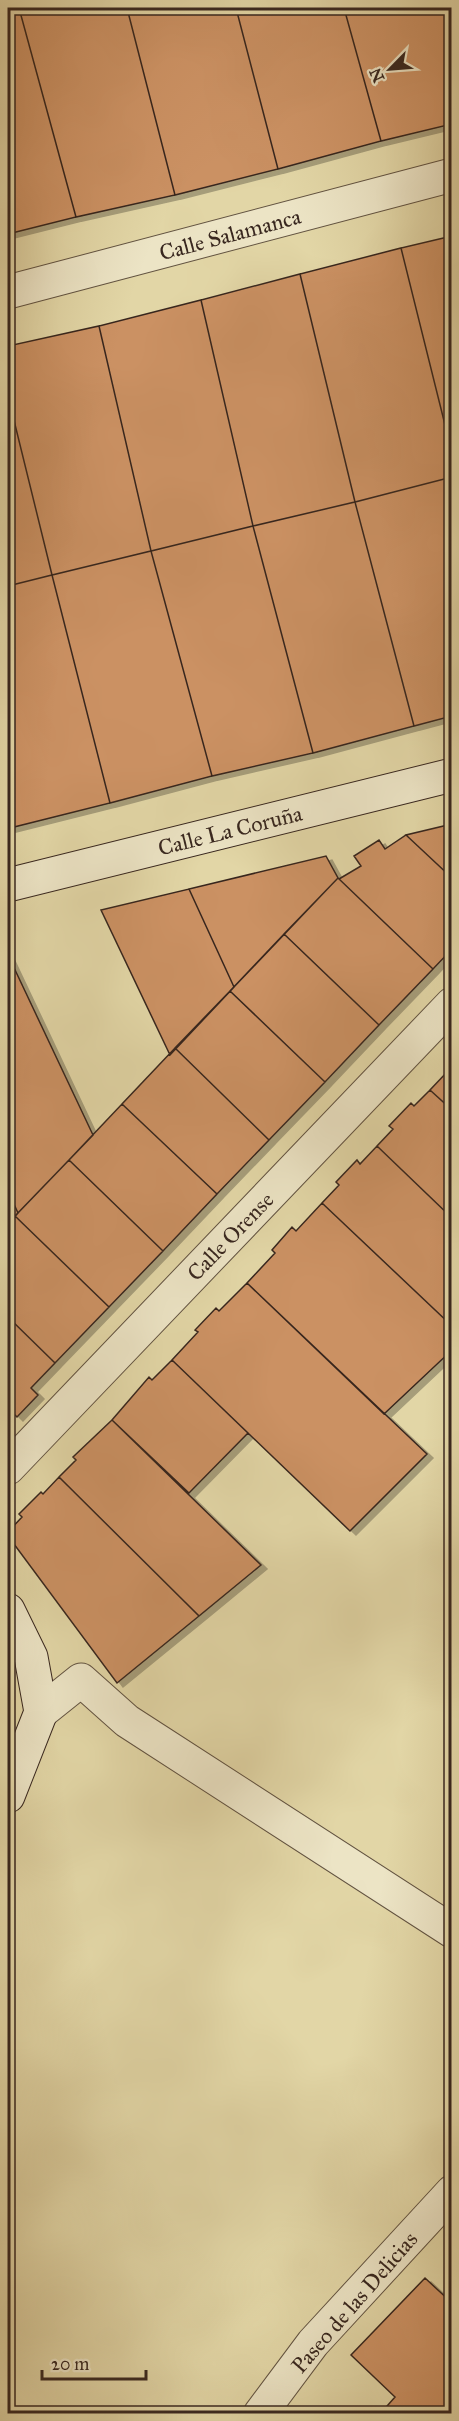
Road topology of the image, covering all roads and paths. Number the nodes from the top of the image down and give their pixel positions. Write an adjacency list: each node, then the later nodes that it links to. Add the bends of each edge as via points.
1 (452, 176): 2 (street, Calle Salamanca)
2 (8, 292)
3 (452, 775): 4 (street, Calle La Coruña)
4 (8, 885)
5 (452, 1004): 6 (street, Calle Orense)
6 (8, 1468)
7 (8, 1610): 8 (street, via 31,1657)
8 (41, 1712): 9 (street); 10 (street, via 81,1680 127,1721)
9 (8, 1796)
10 (452, 1931)
11 (452, 2192): 12 (street, Paseo de las Delicias, via 313,2343)
12 (260, 2414)

